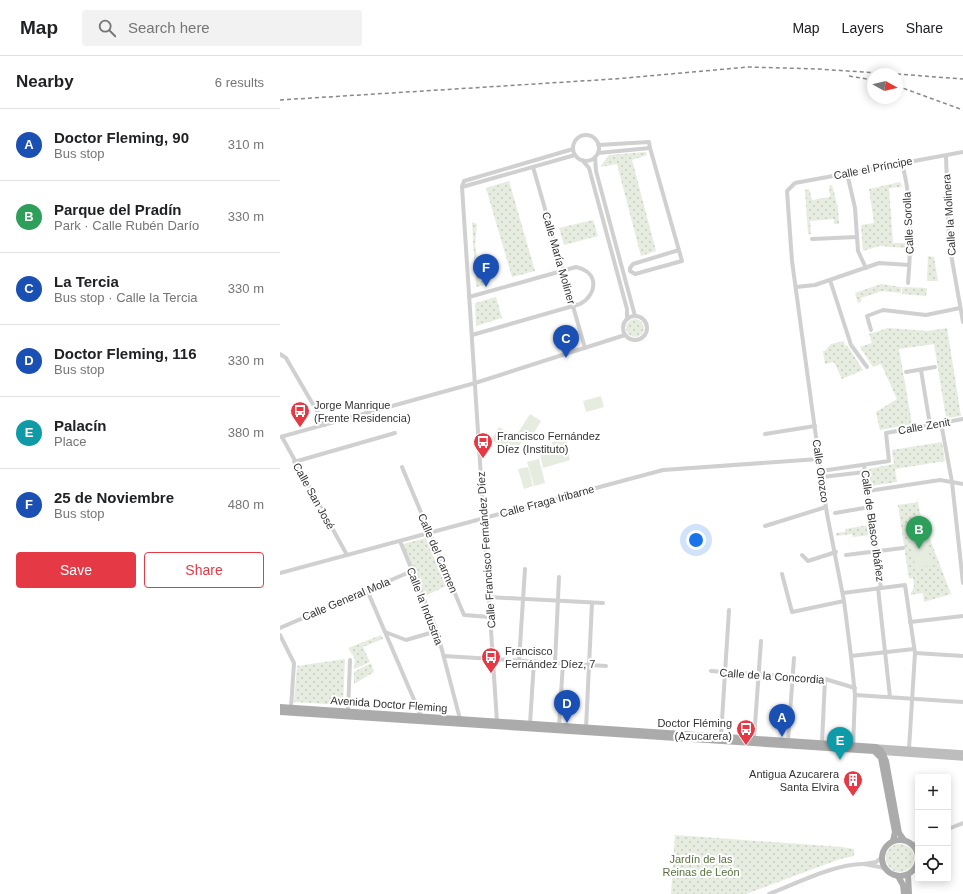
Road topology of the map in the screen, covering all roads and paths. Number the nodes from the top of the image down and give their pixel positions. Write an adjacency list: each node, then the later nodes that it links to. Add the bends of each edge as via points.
1 (598, 145): 2 (street, via 649,142); 3 (street, via 594,138 586,135 578,138); 6 (street)
2 (650, 148): 6 (street); 16 (street)
3 (573, 149): 5 (street); 12 (street, via 464,181)
4 (963, 152): 7 (street, Calle el Príncipe)
5 (575, 155): 8 (street); 10 (street)
6 (597, 155): 8 (street, via 589,161); 26 (street, via 596,171)
7 (946, 156): 9 (street, Calle el Príncipe); 25 (street, Calle la Molinera, via 949,243)
8 (582, 160): 27 (street, via 589,168 627,308)
9 (902, 164): 11 (street, Calle el Príncipe); 17 (street, Calle Sorolla, via 906,176 911,250)
10 (533, 167): 12 (street); 19 (street, Calle María Moliner)
11 (847, 173): 13 (street, Calle el Príncipe, via 795,183); 14 (street, via 855,208)
12 (462, 187): 23 (street, Calle Francisco Fernández Díez)
13 (787, 191): 22 (street, Calle Orozco)
14 (857, 237): 15 (street); 18 (street, via 858,251)
15 (812, 239)
16 (680, 250): 16 (street, via 633,264 630,271 635,274 682,261)
17 (909, 265): 18 (street, via 879,264); 21 (street, Calle Sorolla)
18 (866, 268): 20 (street)
19 (562, 270): 23 (street); 24 (street, Calle María Moliner); 24 (street, via 582,268 588,272 594,285 590,297)
20 (830, 280): 22 (street, via 816,285); 34 (street, via 851,345)
21 (908, 283)
22 (796, 287): 43 (street, Calle Orozco)
23 (469, 297): 30 (street, Calle Francisco Fernández Díez)
24 (573, 306): 30 (street); 32 (street, Calle María Moliner)
25 (960, 308): 28 (street, Calle la Molinera); 29 (street, via 926,315 883,310 867,316)
26 (635, 316): 27 (street); 31 (street, via 642,318 646,323 646,334 638,340)
27 (627, 319): 31 (street, via 623,327)
28 (963, 320)
29 (871, 330)
30 (472, 335): 38 (street, Calle Francisco Fernández Díez)
31 (625, 335): 32 (street)
32 (585, 348): 38 (street)
33 (280, 354): 41 (street, via 286,358)
34 (867, 367)
35 (935, 367): 36 (street)
36 (921, 370): 37 (street); 42 (street)
37 (906, 372)
38 (475, 383): 41 (street); 60 (street, Calle Francisco Fernández Díez)
39 (963, 419): 40 (street, Calle Zenit)
40 (941, 423): 42 (street, Calle Zenit); 54 (street)
41 (325, 425): 46 (street)
42 (930, 425): 49 (street, Calle Zenit, via 886,433 889,461)
43 (815, 426): 45 (street); 47 (street, Calle Orozco)
44 (395, 433): 48 (street)
45 (765, 434)
46 (281, 437): 48 (street, Calle San José)
47 (819, 459): 51 (street, Calle Orozco); 60 (street, Calle Fraga Iribarne, via 663,470)
48 (294, 462): 67 (street, Calle San José)
49 (864, 465): 51 (street); 52 (street, Calle de Blasco Ibáñez)
50 (402, 467): 62 (street, Calle del Carmen)
51 (821, 471): 53 (street, Calle Orozco)
52 (865, 472): 53 (street); 56 (street, Calle de Blasco Ibáñez)
53 (822, 477): 57 (street, Calle Orozco)
54 (952, 482): 55 (street); 56 (street, via 940,480); 75 (street)
55 (963, 484)
56 (868, 491): 58 (street, Calle de Blasco Ibáñez)
57 (826, 507): 61 (street); 65 (street, Calle Orozco)
58 (870, 507): 59 (street); 66 (street, Calle de Blasco Ibáñez)
59 (835, 513)
60 (484, 518): 62 (street, Calle Fraga Iribarne); 79 (street, Calle Francisco Fernández Díez)
61 (765, 526)
62 (430, 532): 63 (street, Calle Fraga Iribarne); 87 (street, Calle del Carmen, via 464,615)
63 (400, 541): 67 (street, Calle Fraga Iribarne); 71 (street, Calle la Industria)
64 (903, 548): 66 (street)
65 (836, 552): 68 (street, via 808,561); 78 (street, Calle Orozco)
66 (876, 552): 69 (street); 76 (street, Calle de Blasco Ibáñez)
67 (347, 555): 72 (street, Calle Fraga Iribarne)
68 (802, 555)
69 (846, 555)
70 (525, 569): 80 (street)
71 (412, 571): 77 (street, Calle General Mola); 90 (street, Calle la Industria)
72 (280, 573)
73 (782, 574): 82 (street, via 792,612)
74 (559, 577): 81 (street)
75 (963, 583)
76 (880, 588): 78 (street); 88 (street, via 905,584); 95 (street, Calle de Blasco Ibáñez)
77 (367, 590): 89 (street, Calle General Mola); 91 (street)
78 (843, 593): 82 (street, Calle Orozco)
79 (488, 597): 80 (street); 87 (street, Calle Francisco Fernández Díez)
80 (523, 598): 81 (street); 102 (street)
81 (558, 600): 83 (street); 104 (street)
82 (844, 601): 97 (street, Calle Orozco)
83 (592, 602): 84 (street); 106 (street)
84 (603, 603)
85 (730, 610): 109 (street)
86 (963, 616): 88 (street)
87 (490, 617): 100 (street, Calle Francisco Fernández Díez)
88 (910, 622): 94 (street)
89 (280, 628)
90 (437, 631): 91 (street, via 406,640); 96 (street, Calle la Industria)
91 (386, 632): 122 (street)
92 (280, 635): 119 (street, via 294,663)
93 (761, 640): 110 (street)
94 (914, 651): 95 (street); 98 (street); 116 (street)
95 (885, 652): 97 (street); 115 (street, Calle de Blasco Ibáñez)
96 (444, 656): 100 (street); 123 (street, Calle la Industria)
97 (851, 656): 113 (street, Calle Orozco)
98 (963, 656)
99 (794, 658): 111 (street)
100 (493, 659): 102 (street); 124 (street, Calle Francisco Fernández Díez)
101 (350, 660): 121 (street)
102 (519, 661): 103 (street)
103 (534, 661): 104 (street); 125 (street)
104 (554, 662): 105 (street)
105 (564, 663): 106 (street); 126 (street)
106 (589, 665): 107 (street); 128 (street)
107 (606, 666)
108 (711, 671): 109 (street, Calle de la Concordia)
109 (725, 672): 110 (street, Calle de la Concordia); 129 (street)
110 (758, 675): 111 (street, Calle de la Concordia); 130 (street)
111 (792, 677): 112 (street, Calle de la Concordia); 131 (street)
112 (825, 679): 113 (street, Calle de la Concordia); 132 (street)
113 (855, 688): 114 (street, Calle Orozco)
114 (855, 695): 115 (street); 133 (street, Calle Orozco)
115 (890, 697): 116 (street)
116 (912, 698): 117 (street); 135 (street)
117 (963, 702)
118 (280, 707): 119 (main road, Avenida Doctor Fleming)
119 (291, 708): 121 (main road, Avenida Doctor Fleming)
120 (280, 712): 123 (main road, Avenida Doctor Fleming)
121 (348, 712): 122 (main road, Avenida Doctor Fleming)
122 (421, 716): 123 (main road, Avenida Doctor Fleming)
123 (459, 722): 124 (main road, Avenida Doctor Fleming); 127 (main road, Avenida Doctor Fleming)
124 (497, 722): 125 (main road, Avenida Doctor Fleming); 127 (street, Avenida Doctor Fleming)
125 (530, 724): 126 (main road, Avenida Doctor Fleming)
126 (559, 726): 128 (main road, Avenida Doctor Fleming)
127 (514, 727): 133 (main road, Avenida Doctor Fleming)
128 (586, 728): 129 (main road, Avenida Doctor Fleming)
129 (721, 736): 130 (main road, Avenida Doctor Fleming)
130 (754, 739): 131 (main road, Avenida Doctor Fleming)
131 (788, 741): 132 (main road, Avenida Doctor Fleming)
132 (822, 743): 133 (main road, Avenida Doctor Fleming)
133 (853, 748): 134 (main road, Avenida Doctor Fleming)
134 (875, 749): 135 (main road, Avenida Doctor Fleming); 136 (main road); 144 (main road, via 880,758 895,832)
135 (909, 749): 138 (main road, Avenida Doctor Fleming)
136 (882, 752): 137 (main road); 140 (main road)
137 (892, 753): 139 (main road); 140 (main road)
138 (963, 753)
139 (963, 758)
140 (886, 761): 143 (main road, via 900,833)
141 (963, 823): 142 (street)
142 (951, 828)
143 (904, 840): 144 (main road); 145 (main road)
144 (893, 841): 147 (main road, via 885,848)
145 (915, 843)
146 (916, 846): 150 (main road, via 918,859 915,869)
147 (882, 857): 148 (street, via 876,862); 149 (main road)
148 (864, 864): 149 (street); 152 (street, via 838,868)
149 (885, 868): 151 (main road)
150 (908, 875): 151 (main road); 154 (main road)
151 (898, 876): 153 (main road)
152 (769, 894)
153 (904, 894)
154 (909, 894)

